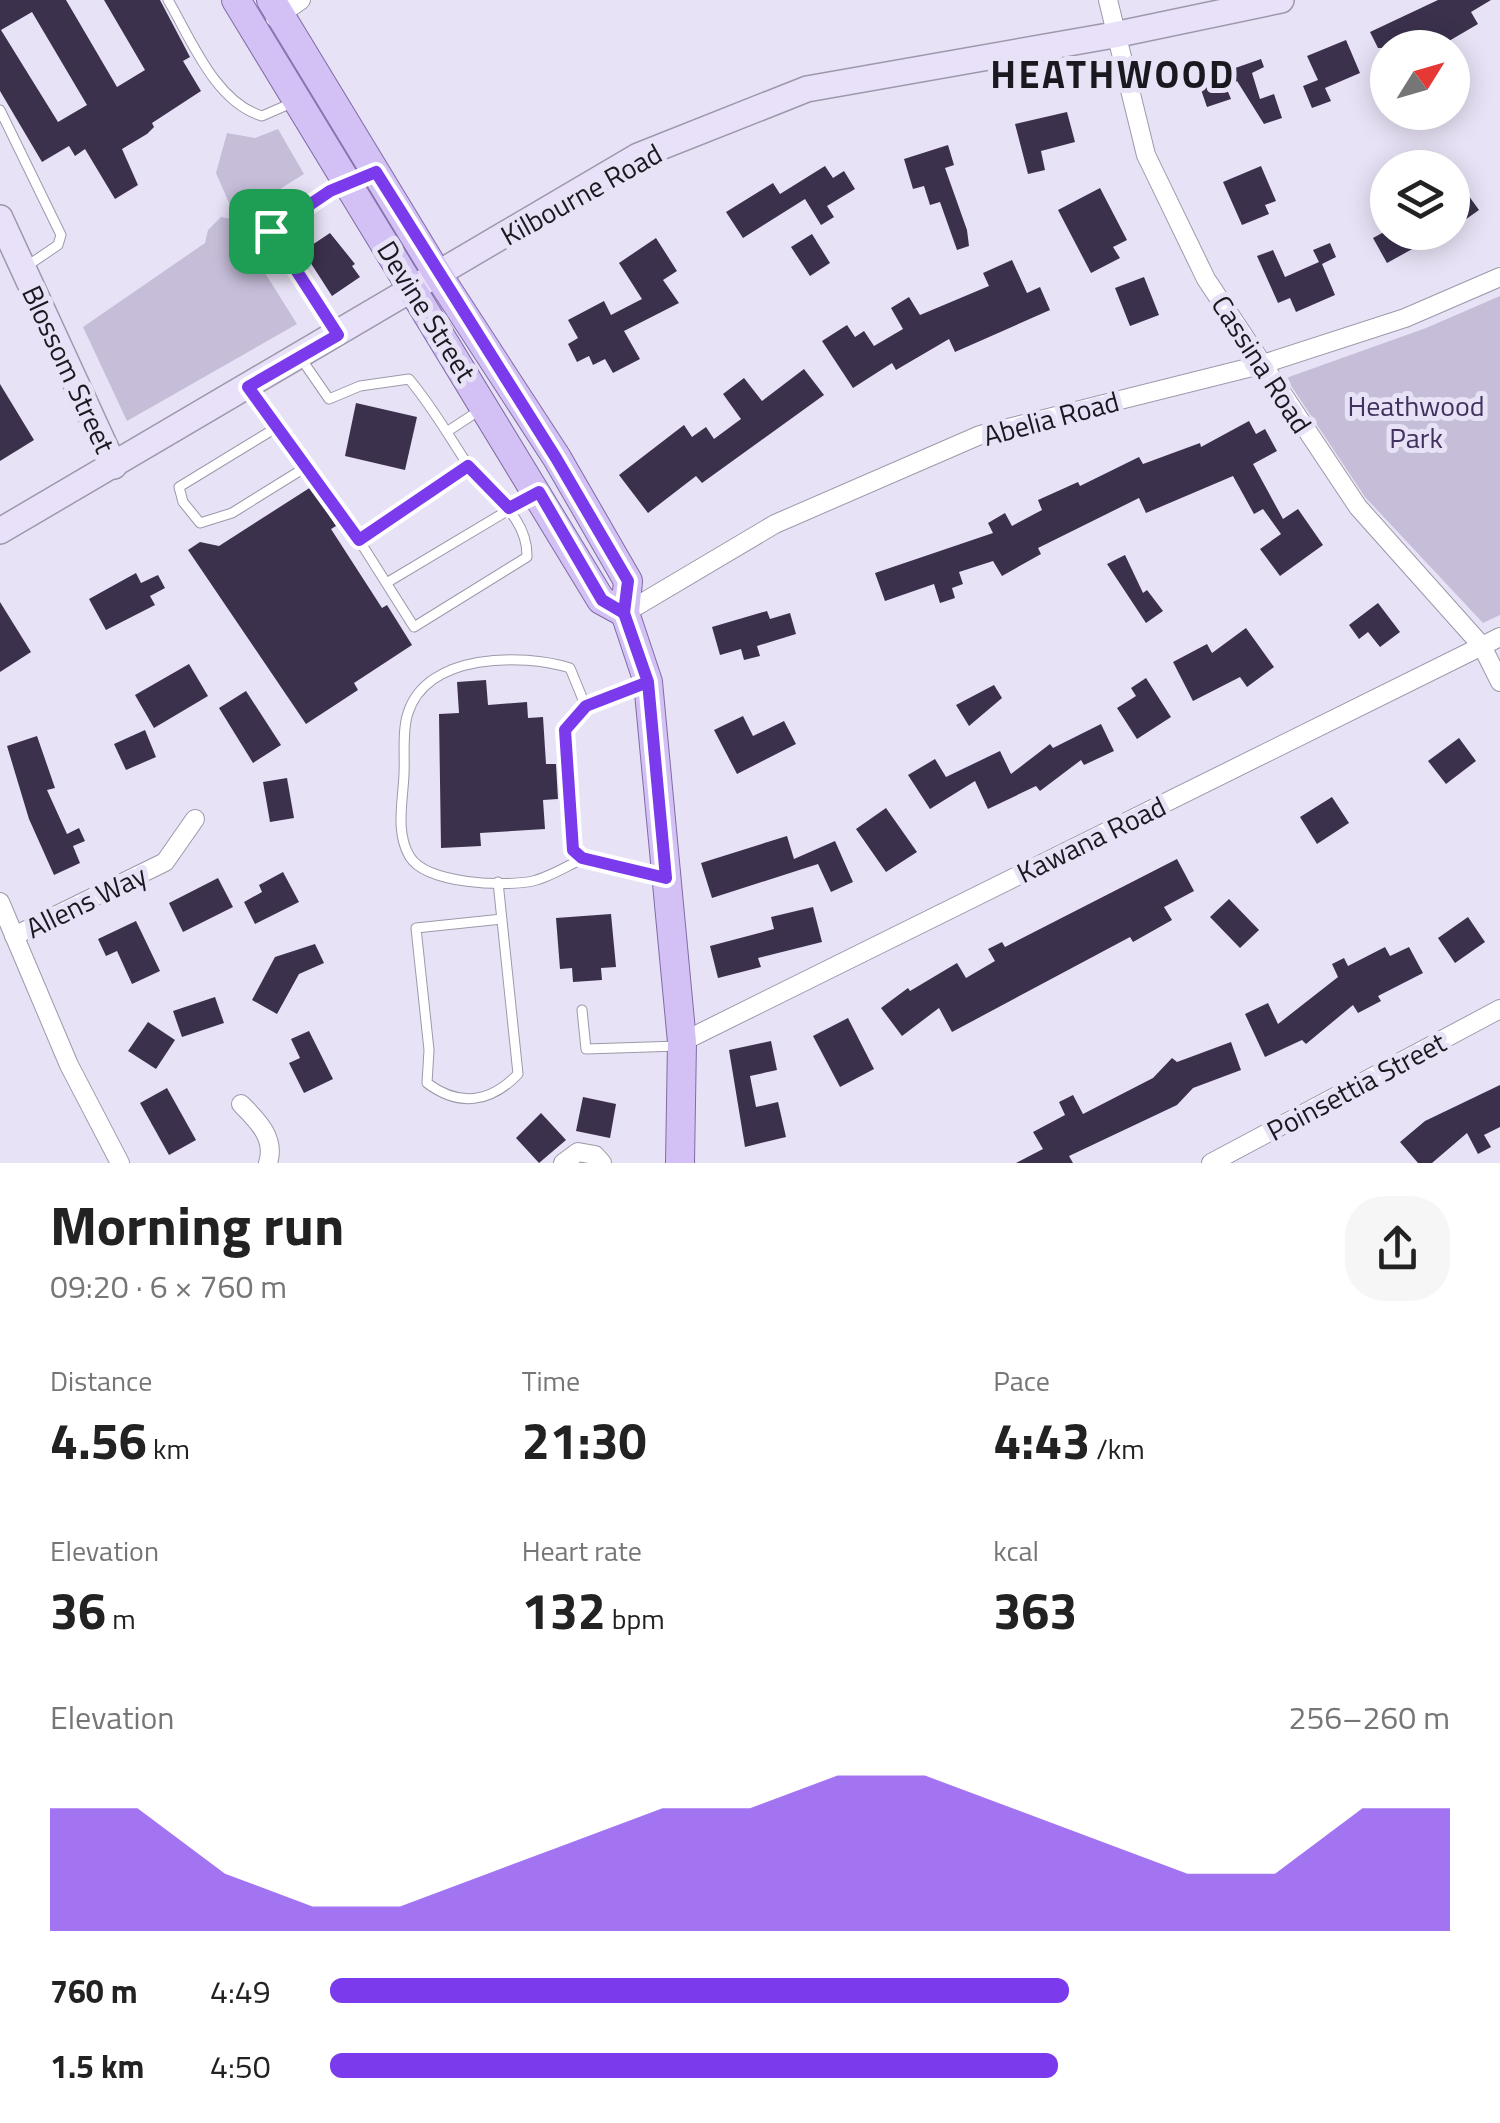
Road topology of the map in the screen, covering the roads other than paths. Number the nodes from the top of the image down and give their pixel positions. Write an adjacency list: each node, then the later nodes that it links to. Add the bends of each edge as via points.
1 (168, 0): 8 (lane, via 234,100 262,116)
2 (236, 0): 6 (main road, Devine Street)
3 (1108, 0): 7 (street, Cassina Road)
4 (1281, 0): 7 (street, Kilbourne Road)
5 (284, 5): 6 (street); 10 (main road, Devine Street)
6 (254, 32): 8 (main road, Devine Street)
7 (1114, 35): 14 (street, Kilbourne Road, via 806,89 638,156); 19 (street, Cassina Road, via 1146,156 1206,279)
8 (297, 100): 11 (main road, Devine Street)
9 (0, 110): 13 (lane, via 61,235 58,245)
10 (376, 172): 11 (lane); 14 (main road, Devine Street)
11 (348, 184): 16 (main road, Devine Street); 17 (lane, via 271,231)
12 (0, 218): 13 (street, Blossom Street)
13 (22, 268): 24 (street, Blossom Street)
14 (438, 275): 16 (street, Kilbourne Road); 27 (main road, Devine Street)
15 (1500, 277): 19 (street, Abelia Road, via 1405,318)
16 (414, 290): 17 (street, Kilbourne Road); 21 (main road, Devine Street)
17 (338, 335): 18 (street, Kilbourne Road)
18 (300, 357): 20 (street, Kilbourne Road); 23 (lane, via 329,399 360,386 409,379)
19 (1260, 365): 33 (street, Abelia Road, via 980,435 775,524); 35 (street, Cassina Road, via 1358,507)
20 (248, 387): 22 (lane); 24 (street, Kilbourne Road)
21 (486, 406): 23 (lane); 28 (main road, Devine Street)
22 (279, 426): 26 (lane); 26 (lane, via 179,487 182,502 200,523 232,513)
23 (448, 430): 25 (lane)
24 (114, 466): 30 (street, Kilbourne Road)
25 (468, 466): 29 (lane); 31 (lane)
26 (306, 467): 31 (lane)
27 (568, 478): 28 (main road); 33 (main road, Devine Street, via 628,581)
28 (539, 492): 29 (lane); 33 (main road, Devine Street, via 602,600)
29 (509, 508): 32 (lane); 32 (lane, via 528,541 527,557 414,627)
30 (0, 530)
31 (359, 540): 32 (lane)
32 (388, 582)
33 (624, 613): 36 (main road, Devine Street)
34 (1500, 637): 35 (street, Kawana Road)
35 (1482, 646): 37 (street, Cassina Road); 48 (street, Kawana Road)
36 (648, 682): 38 (lane); 41 (main road, Devine Street)
37 (1500, 682)
38 (586, 706): 40 (lane, via 565,730 573,850); 42 (lane, via 570,668 544,660 446,670 408,712 401,829 410,858 428,874)
39 (195, 819): 45 (street, Allens Way, via 165,862)
40 (582, 858): 41 (lane); 42 (lane, via 534,881)
41 (666, 878): 48 (main road, Devine Street)
42 (498, 882): 44 (lane)
43 (0, 902): 45 (street)
44 (502, 919): 44 (lane, via 518,1074 503,1090 471,1101 445,1097 427,1083 416,928)
45 (14, 936): 50 (street)
46 (582, 1010): 48 (lane, via 586,1050)
47 (1500, 1010): 55 (street, Poinsettia Street)
48 (682, 1044): 54 (main road, Devine Street)
49 (241, 1104): 51 (street, via 262,1125 272,1152)
50 (120, 1163)
51 (268, 1163)
52 (563, 1163): 53 (street, via 578,1152)
53 (602, 1163)
54 (680, 1163)
55 (1211, 1163)

